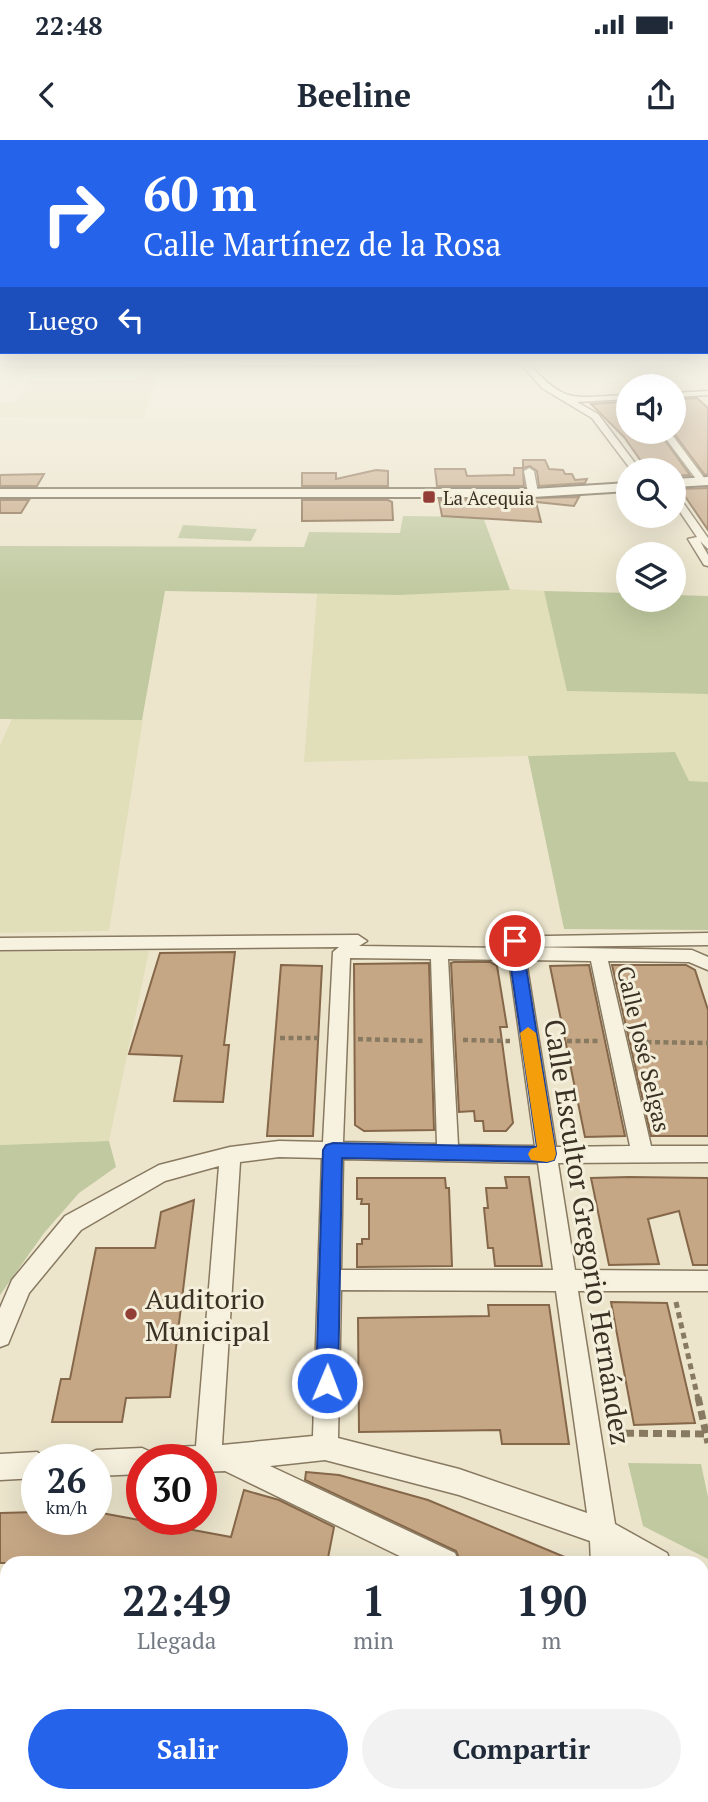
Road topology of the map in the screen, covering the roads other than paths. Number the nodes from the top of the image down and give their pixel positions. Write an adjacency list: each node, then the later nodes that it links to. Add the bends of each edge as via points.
1 (612, 439): 3 (street)
2 (675, 444): 5 (street)
3 (627, 458)
4 (529, 471): 8 (street)
5 (705, 481): 6 (street)
6 (686, 482)
7 (616, 488): 8 (street)
8 (533, 492): 9 (street)
9 (0, 493)
10 (686, 514): 12 (street)
11 (693, 540): 13 (street)
12 (708, 546)
13 (708, 564)
14 (708, 939): 16 (street)
15 (0, 944): 16 (street)
16 (516, 947): 17 (street); 18 (street); 23 (street, Calle Escultor Gregorio Hernández)
17 (439, 952): 20 (street, via 342,952); 21 (street)
18 (598, 955): 19 (street, via 692,956); 22 (street, Calle José Selgas)
19 (708, 964)
20 (333, 1150): 21 (street); 25 (street, via 279,1149); 26 (street)
21 (448, 1153): 23 (street)
22 (642, 1153): 23 (street); 24 (street)
23 (547, 1154): 27 (street, Calle Escultor Gregorio Hernández)
24 (708, 1154)
25 (230, 1155): 29 (street, via 159,1174 73,1223 20,1287); 31 (street)
26 (329, 1280): 27 (street); 30 (street)
27 (566, 1281): 28 (street); 34 (street, Calle Escultor Gregorio Hernández)
28 (708, 1281)
29 (0, 1336)
30 (325, 1447): 31 (street); 34 (street, via 459,1482)
31 (218, 1458): 35 (street)
32 (21, 1466): 33 (street)
33 (0, 1467)
34 (603, 1532): 36 (street, Calle Escultor Gregorio Hernández); 37 (street)
35 (430, 1556)
36 (605, 1556)
37 (645, 1556)

